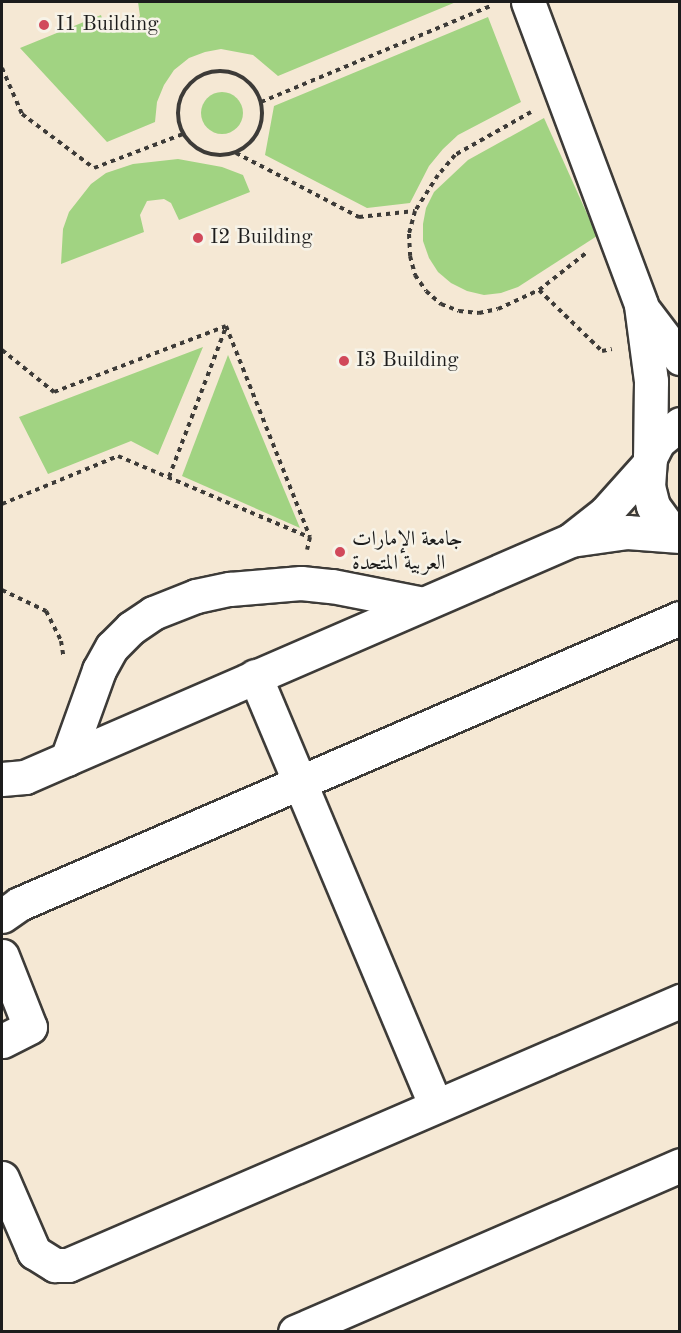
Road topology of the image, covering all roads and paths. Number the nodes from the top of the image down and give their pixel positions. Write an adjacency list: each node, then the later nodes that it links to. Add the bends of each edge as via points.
1 (500, 2): 5 (path)
2 (528, 2): 4 (lane)
3 (2, 68): 6 (path, via 22,114 94,168)
4 (563, 94): 8 (path, via 455,154); 9 (lane)
5 (261, 102): 6 (path, via 255,88 243,77 212,71 197,77 179,103 177,118); 7 (path, via 263,118 258,132 249,145)
6 (183, 134): 7 (path, via 205,154)
7 (236, 153): 8 (path, via 359,217)
8 (415, 211): 10 (path, via 409,234 415,275 441,303 459,311 478,313)
9 (614, 231): 10 (path); 11 (lane)
10 (538, 290): 13 (path, via 602,351)
11 (641, 305): 13 (lane); 15 (lane)
12 (226, 326): 14 (path, via 54,392); 18 (path); 21 (path)
13 (647, 343): 17 (lane, via 651,381)
14 (2, 350)
15 (680, 358)
16 (680, 424): 17 (lane, via 658,442)
17 (650, 461): 20 (lane, via 648,486 653,506); 22 (lane, via 605,513)
18 (169, 477): 19 (path, via 118,456); 21 (path)
19 (2, 504)
20 (680, 535): 22 (lane, via 627,532)
21 (310, 537): 23 (path)
22 (571, 540): 25 (lane)
23 (300, 583): 25 (lane); 29 (lane, via 196,596 153,613 131,628 112,647 99,670)
24 (2, 590): 27 (path, via 46,611 61,641)
25 (419, 603): 28 (lane)
26 (680, 618): 31 (lane)
27 (64, 665)
28 (255, 676): 29 (lane); 31 (lane)
29 (67, 759): 30 (lane)
30 (13, 778): 32 (lane)
31 (300, 784): 33 (lane, via 19,904); 37 (lane)
32 (2, 799)
33 (2, 916)
34 (2, 956): 36 (lane, via 30,1027)
35 (680, 1001): 37 (lane)
36 (2, 1041)
37 (435, 1104): 39 (lane, via 68,1265 55,1265 34,1252)
38 (680, 1165): 40 (lane)
39 (2, 1178)
40 (295, 1332)

